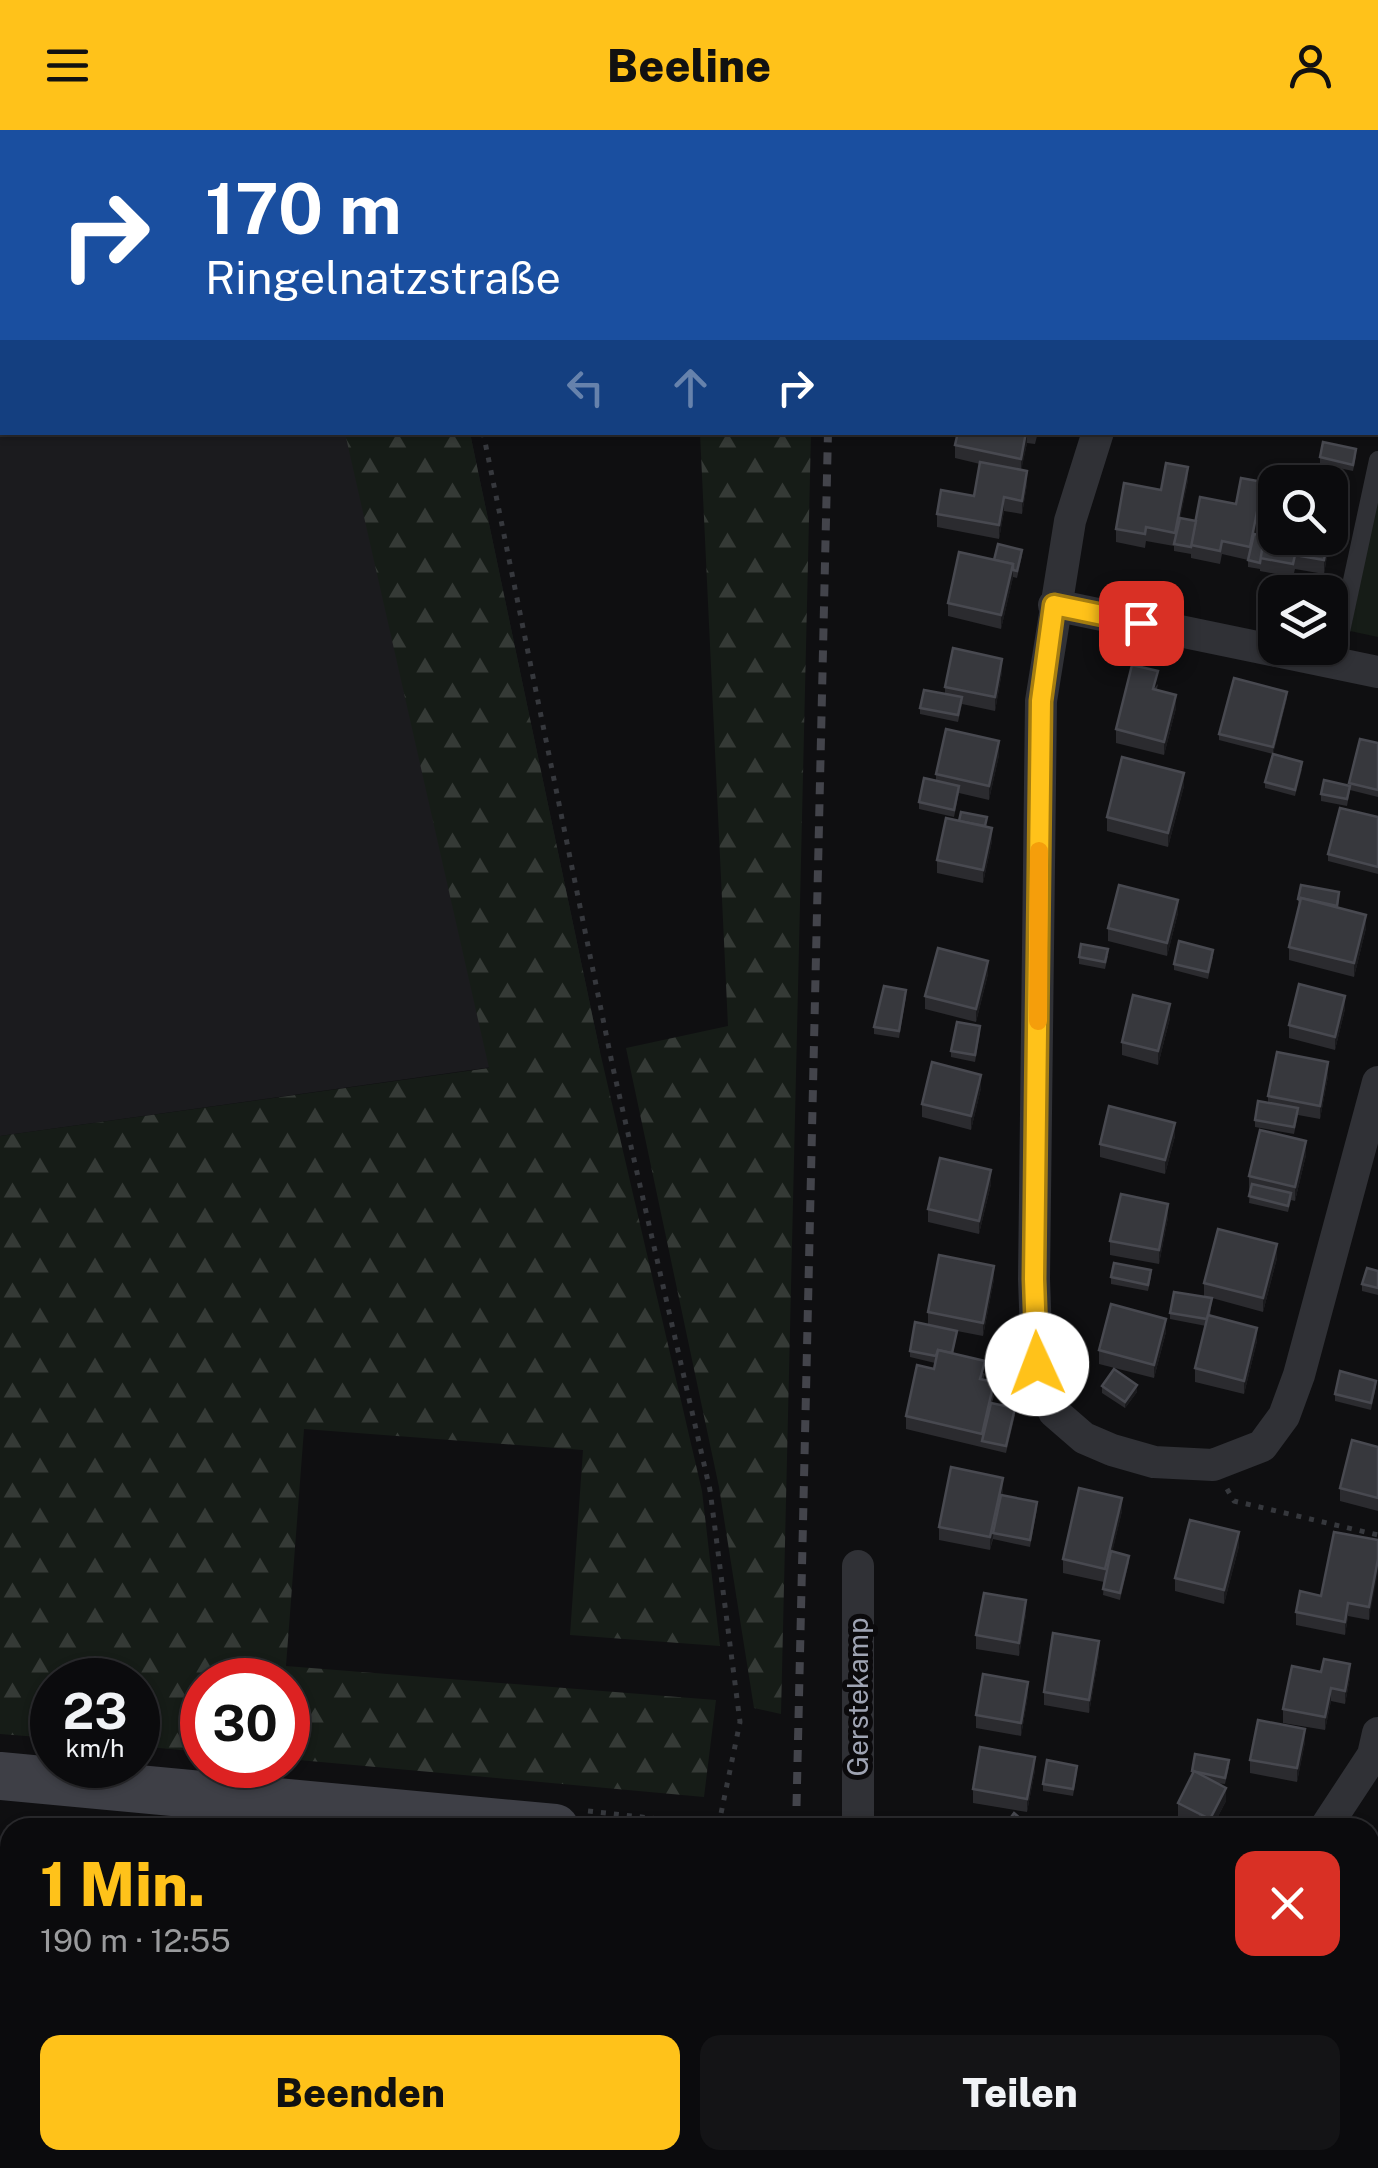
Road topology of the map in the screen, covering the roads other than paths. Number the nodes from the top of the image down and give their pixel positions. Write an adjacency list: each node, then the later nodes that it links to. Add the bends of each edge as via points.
1 (1097, 435): 4 (street, via 1070,521)
2 (1378, 460): 3 (lane)
3 (1348, 599)
4 (1054, 605): 5 (street); 8 (street, via 1041,701 1034,1279 1037,1364 1054,1412 1084,1438 1154,1462 1213,1465 1262,1446 1284,1416 1299,1375)
5 (1258, 648)
6 (1340, 665): 7 (street)
7 (1378, 672)
8 (1378, 1082)
9 (858, 1566): 13 (street, Gerstekamp)
10 (1378, 1733): 14 (street)
11 (0, 1776): 12 (main road)
12 (448, 1818)
13 (858, 1818)
14 (1331, 1818)

